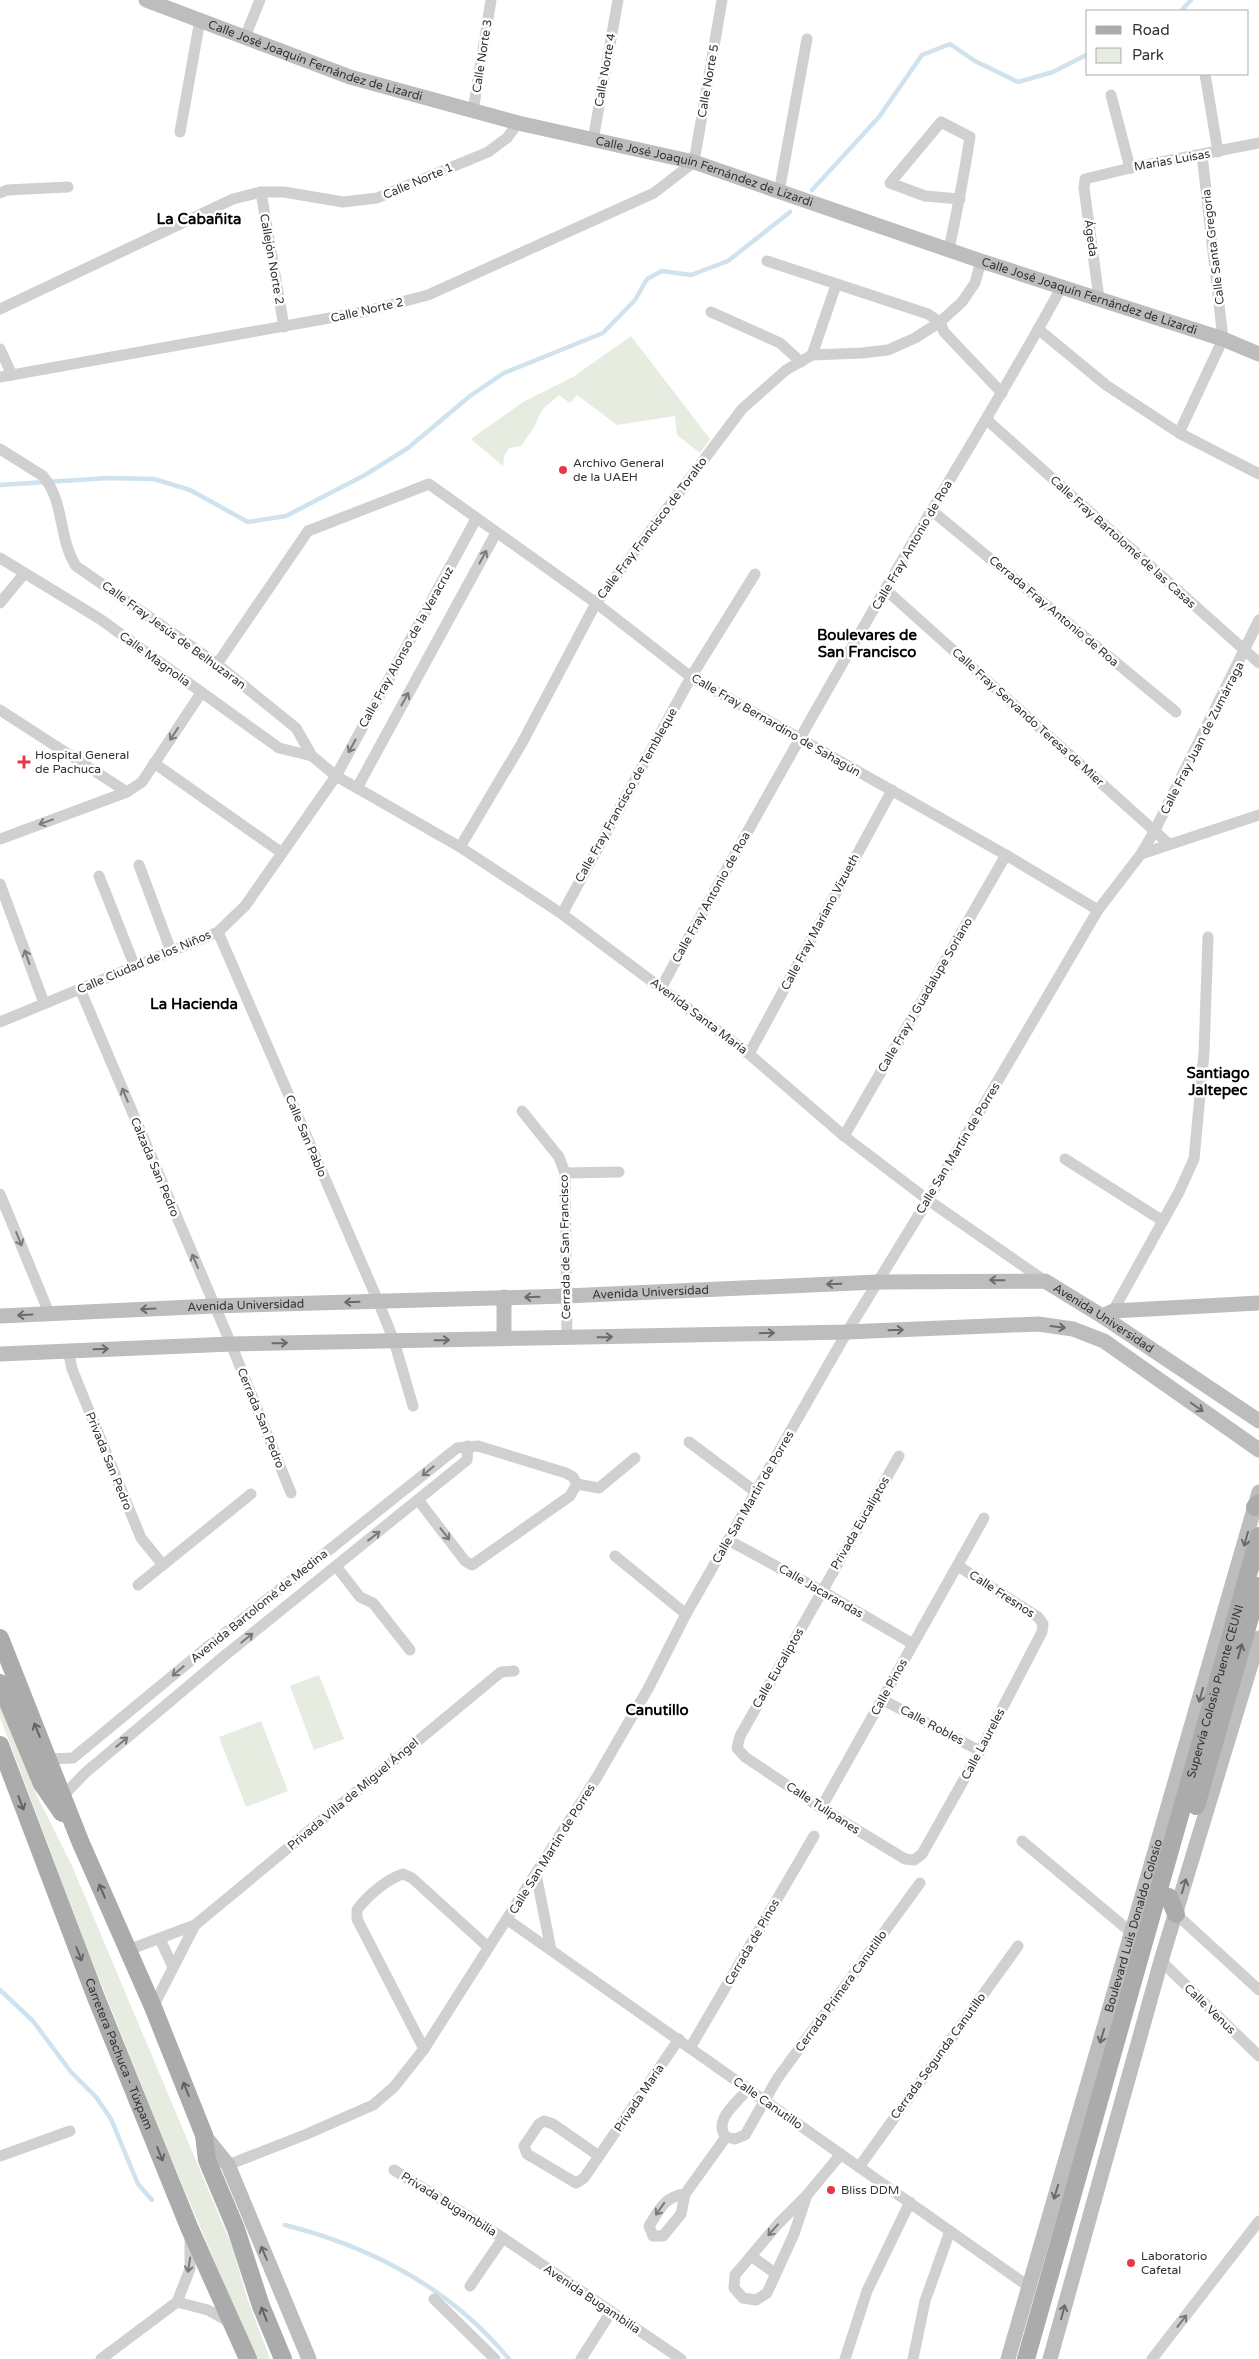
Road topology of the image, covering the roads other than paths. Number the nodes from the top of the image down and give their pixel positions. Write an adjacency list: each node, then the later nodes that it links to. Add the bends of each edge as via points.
1 (146, 0): 6 (street, Calle José Joaquín Fernández de Lizardi)
2 (260, 0): 7 (street)
3 (491, 0): 11 (street, Calle Norte 3)
4 (618, 0): 14 (street, Calle Norte 4)
5 (722, 0): 18 (street, Calle Norte 5)
6 (200, 20): 7 (street, Calle José Joaquín Fernández de Lizardi); 13 (street)
7 (245, 37): 11 (street, Calle José Joaquín Fernández de Lizardi, via 350,77)
8 (807, 38): 23 (street)
9 (1205, 75): 16 (street)
10 (1110, 96): 19 (street)
11 (474, 111): 12 (street, Calle José Joaquín Fernández de Lizardi)
12 (518, 122): 14 (street, Calle José Joaquín Fernández de Lizardi); 22 (street, Calle Norte 1, via 507,138 488,152 377,198 343,202 284,192)
13 (180, 132)
14 (593, 140): 18 (street, Calle José Joaquín Fernández de Lizardi)
15 (1259, 143): 16 (street, Marias Luisas)
16 (1218, 152): 17 (street, Marias Luisas)
17 (1202, 155): 19 (street, Marias Luisas); 37 (street, Calle Santa Gregoria)
18 (694, 162): 23 (street, Calle José Joaquín Fernández de Lizardi); 35 (street, Calle Norte 2, via 654,193 428,295)
19 (1130, 168): 20 (street, Marias Luisas)
20 (1085, 179): 31 (street, Ágeda)
21 (68, 187): 24 (street)
22 (261, 192): 32 (street, Calle Norte 1, via 233,199); 35 (street, Callejón Norte 2)
23 (779, 192): 26 (street, Calle José Joaquín Fernández de Lizardi)
24 (0, 193)
25 (960, 199): 25 (street, via 970,137 941,122 890,183 925,196); 26 (street)
26 (948, 249): 27 (street, Calle José Joaquín Fernández de Lizardi)
27 (981, 260): 30 (street, Calle José Joaquín Fernández de Lizardi); 34 (street, via 975,283 962,302)
28 (767, 261): 29 (street)
29 (836, 285): 34 (street, via 928,314); 40 (street)
30 (1062, 286): 31 (street, Calle José Joaquín Fernández de Lizardi); 36 (street, Calle Fray Antonio de Roa)
31 (1100, 298): 37 (street, Calle José Joaquín Fernández de Lizardi)
32 (0, 309)
33 (711, 312): 41 (street, via 780,343)
34 (940, 322): 40 (street, via 888,350); 44 (street, via 944,332)
35 (284, 327): 42 (street, Calle Norte 2)
36 (1038, 329): 44 (street, Calle Fray Antonio de Roa); 46 (street, via 1106,385)
37 (1223, 338): 39 (street, Calle José Joaquín Fernández de Lizardi); 46 (street)
38 (0, 349): 42 (street)
39 (1259, 354)
40 (812, 355): 41 (street, Calle Fray Francisco de Toralto)
41 (801, 362): 57 (street, Calle Fray Francisco de Toralto, via 786,370 742,409)
42 (12, 375): 43 (street, Calle Norte 2)
43 (0, 377)
44 (1002, 393): 45 (street, Calle Fray Antonio de Roa)
45 (987, 420): 49 (street, Calle Fray Antonio de Roa); 59 (street, Calle Fray Bartolomé de las Casas)
46 (1179, 433): 48 (street)
47 (0, 449): 61 (street, Calle Fray Jesús de Belhuzaran, via 44,476 53,490 68,553 76,566)
48 (1259, 474)
49 (931, 510): 55 (street, Calle Fray Antonio de Roa); 65 (street, Cerrada Fray Antonio de Roa)
50 (476, 519): 51 (street, Calle Fray Bernardino de Sahagún); 61 (street, Calle Fray Bernardino de Sahagún, via 429,484 308,531); 69 (street, Calle Fray Alonso de la Veracruz, one-way to 69)
51 (496, 532): 57 (street, Calle Fray Bernardino de Sahagún); 70 (street, Calle Fray Alonso de la Veracruz, one-way to 51)
52 (0, 558): 53 (street, Calle Magnolia)
53 (24, 574): 56 (street); 63 (street, Calle Magnolia, via 100,619)
54 (755, 574): 62 (street, Calle Fray Francisco de Tembleque)
55 (886, 590): 66 (street, Calle Fray Antonio de Roa); 74 (street, Calle Fray Servando Teresa de Mier)
56 (0, 603)
57 (596, 603): 62 (street, Calle Fray Bernardino de Sahagún); 77 (street, Calle Fray Francisco de Toralto, via 522,743)
58 (1259, 620): 59 (street, Calle Fray Juan de Zumárraga)
59 (1244, 652): 60 (street, Calle Fray Bartolomé de las Casas); 74 (street, Calle Fray Juan de Zumárraga)
60 (1259, 663)
61 (217, 664): 67 (street, Calle Fray Jesús de Belhuzaran, via 296,728)
62 (691, 677): 66 (street, Calle Fray Bernardino de Sahagún); 85 (street, Calle Fray Francisco de Tembleque)
63 (201, 693): 67 (street, Calle Magnolia, via 279,748); 68 (street, one-way to 68)
64 (0, 710): 72 (street)
65 (1176, 712)
66 (799, 738): 71 (street, Calle Fray Bernardino de Sahagún); 90 (street, Calle Fray Antonio de Roa)
67 (312, 756): 69 (street, Calle Fray Jesús de Belhuzaran)
68 (154, 764): 72 (street, via 142,782); 78 (street)
69 (336, 776): 70 (street, Avenida Santa María); 78 (street, Calle Ciudad de los Niños)
70 (357, 788): 77 (street, Avenida Santa María)
71 (892, 790): 80 (street, Calle Fray Bernardino de Sahagún); 94 (street, Calle Fray Mariano Vizueth)
72 (127, 792): 75 (street, one-way to 75)
73 (1259, 815): 76 (street)
74 (1155, 830): 76 (street, Calle Fray Servando Teresa de Mier); 79 (street, Calle Fray Juan de Zumárraga)
75 (0, 839)
76 (1169, 844): 79 (street)
77 (460, 847): 85 (street, Avenida Santa María)
78 (282, 852): 86 (street, Calle Ciudad de los Niños, via 245,906)
79 (1141, 854): 84 (street, Calle San Martin de Porres)
80 (1006, 855): 84 (street, Calle Fray Bernardino de Sahagún); 96 (street, Calle Fray J Guadalupe Soriano)
81 (139, 865): 88 (street)
82 (99, 876): 89 (street)
83 (0, 884): 92 (street, one-way to 83)
84 (1098, 910): 101 (street, Calle San Martin de Porres)
85 (562, 914): 90 (street, Avenida Santa María)
86 (218, 932): 88 (street, Calle Ciudad de los Niños); 107 (street, Calle San Pablo)
87 (1208, 936): 102 (street, via 1204,1053 1194,1159 1180,1192)
88 (171, 952): 89 (street, Calle Ciudad de los Niños)
89 (135, 967): 91 (street, Calle Ciudad de los Niños)
90 (661, 988): 94 (street, Avenida Santa María)
91 (80, 989): 92 (street, Calle Ciudad de los Niños); 109 (street, Calzada San Pedro, one-way to 91)
92 (44, 1003): 93 (street, Calle Ciudad de los Niños)
93 (0, 1022)
94 (749, 1054): 96 (street, Avenida Santa María)
95 (522, 1111): 99 (street, Cerrada de San Francisco, via 559,1157)
96 (844, 1136): 101 (street, Avenida Santa María)
97 (1065, 1159): 102 (street)
98 (619, 1172): 99 (street)
99 (565, 1173): 105 (street, Cerrada de San Francisco)
100 (0, 1194): 111 (street, one-way to 111)
101 (928, 1200): 103 (street, Avenida Santa María); 104 (street, Calle San Martin de Porres)
102 (1162, 1221): 110 (street)
103 (1046, 1281): 104 (street, Avenida Universidad, one-way to 104); 110 (street, Avenida Universidad)
104 (877, 1282): 105 (street, Avenida Universidad, one-way to 105); 113 (street, Calle San Martin de Porres)
105 (566, 1296): 106 (street, Avenida Universidad, one-way to 106); 114 (street, Cerrada de San Francisco)
106 (504, 1297): 107 (street, Avenida Universidad); 115 (street)
107 (378, 1301): 109 (street, Avenida Universidad, one-way to 109); 116 (street, Calle San Pablo)
108 (1259, 1303): 110 (street)
109 (214, 1306): 111 (street, Avenida Universidad, one-way to 111); 117 (street, Calzada San Pedro)
110 (1108, 1313): 121 (street, Avenida Universidad)
111 (49, 1314): 112 (street, Avenida Universidad, one-way to 112)
112 (0, 1316)
113 (847, 1332): 114 (street, Avenida Universidad, one-way to 113); 124 (street, Avenida Universidad, one-way to 124, via 1038,1324 1073,1329 1104,1341); 128 (street, Calle San Martin de Porres)
114 (567, 1337): 115 (street, Avenida Universidad)
115 (504, 1338): 116 (street, Avenida Universidad, one-way to 115)
116 (394, 1341): 117 (street, Avenida Universidad, one-way to 116); 120 (street, Calle San Pablo)
117 (231, 1344): 118 (street, Avenida Universidad, one-way to 117); 129 (street, Cerrada San Pedro)
118 (68, 1350): 119 (street, Avenida Universidad); 137 (street, Privada San Pedro, via 72,1369 141,1538)
119 (0, 1354)
120 (413, 1406)
121 (1259, 1421)
122 (689, 1442): 128 (street)
123 (468, 1446): 127 (street, via 478,1446 566,1473); 131 (street, Avenida Bartolomé de Medina, via 467,1460); 147 (street, Avenida Bartolomé de Medina, one-way to 147, via 457,1448)
124 (1259, 1450)
125 (899, 1456): 142 (street, Privada Eucaliptos)
126 (635, 1458): 127 (street, via 599,1488)
127 (577, 1484): 131 (street, one-way to 127, via 472,1565 570,1496)
128 (756, 1492): 135 (street, Calle San Martin de Porres)
129 (291, 1493)
130 (251, 1494): 137 (street)
131 (419, 1501): 138 (street, Avenida Bartolomé de Medina, one-way to 131)
132 (1258, 1501): 169 (street, Boulevard Luis Donaldo Colosio, one-way to 169)
133 (984, 1518): 139 (street, Calle Pinos)
134 (1259, 1536): 164 (main road, Supervía Colosio Puente CEUNI)
135 (728, 1540): 142 (street, Calle Jacarandas); 143 (street, Calle San Martin de Porres)
136 (615, 1556): 143 (street)
137 (163, 1565): 140 (street)
138 (336, 1566): 149 (street, via 360,1597 373,1603); 150 (street, Avenida Bartolomé de Medina, one-way to 138)
139 (958, 1566): 144 (street, Calle Fresnos, via 1038,1617); 148 (street, Calle Pinos)
140 (138, 1585)
141 (1259, 1586): 164 (main road, Supervía Colosio Puente CEUNI, one-way to 141)
142 (822, 1590): 148 (street, Calle Jacarandas); 155 (street, Calle Eucaliptos, via 740,1736)
143 (686, 1614): 166 (street, Calle San Martin de Porres, via 611,1753)
144 (1043, 1624): 157 (street, Calle Laureles, via 1042,1632)
145 (0, 1638): 158 (main road, one-way to 145)
146 (1259, 1638): 151 (street)
147 (211, 1644): 150 (street); 158 (street, Avenida Bartolomé de Medina, one-way to 158, via 73,1758)
148 (913, 1644): 154 (street, Calle Pinos)
149 (410, 1650)
150 (223, 1657): 159 (street, Avenida Bartolomé de Medina, one-way to 150, via 85,1773)
151 (1257, 1657): 170 (street, one-way to 151)
152 (514, 1671): 172 (street, Privada Villa de Miguel Ángel, via 501,1672)
153 (0, 1683): 162 (main road, via 42,1784)
154 (883, 1700): 157 (street, Calle Robles); 160 (street, Calle Pinos)
155 (737, 1748): 160 (street, Calle Tulipanes, via 745,1757)
156 (1, 1751): 202 (main road, Carretera Pachuca - Túxpam, one-way to 202)
157 (980, 1751): 165 (street, Calle Laureles, via 922,1854)
158 (48, 1760): 159 (main road)
159 (63, 1796): 162 (main road)
160 (821, 1808): 165 (street, Calle Tulipanes, via 905,1859)
161 (814, 1836): 184 (street, Cerrada de Pinos)
162 (80, 1841): 177 (main road, one-way to 162)
163 (1022, 1841): 173 (street)
164 (1177, 1848): 168 (main road)
165 (914, 1860)
166 (536, 1874): 171 (street, Calle San Martin de Porres); 178 (street)
167 (920, 1883): 188 (street, Cerrada Primera Canutillo)
168 (1164, 1895): 169 (main road); 170 (main road); 223 (main road); 224 (main road)
169 (1141, 1905): 173 (street, Boulevard Luis Donaldo Colosio)
170 (1176, 1914): 179 (street); 181 (street)
171 (508, 1920): 175 (street, Calle San Martin de Porres); 178 (street, Calle Canutillo)
172 (195, 1925): 174 (street, Privada Villa de Miguel Ángel); 180 (street, Privada Villa de Miguel Ángel)
173 (1133, 1934): 208 (street, Boulevard Luis Donaldo Colosio, one-way to 208)
174 (160, 1938): 177 (street, Privada Villa de Miguel Ángel); 180 (street)
175 (488, 1946): 185 (street, Calle San Martin de Porres); 185 (street, via 412,1878 403,1874 394,1876 357,1910 358,1919)
176 (1018, 1946): 196 (street, Cerrada Segunda Canutillo)
177 (128, 1950): 182 (main road)
178 (551, 1950): 183 (street, Calle Canutillo)
179 (1162, 1961): 186 (street, Calle Venus); 225 (street, one-way to 179)
180 (173, 1967): 182 (street, Privada Villa de Miguel Ángel)
181 (1259, 1990)
182 (152, 2007): 190 (main road, one-way to 182)
183 (679, 2039): 184 (street, Calle Canutillo); 194 (street, Privada María)
184 (690, 2048): 187 (street, Calle Canutillo)
185 (424, 2049): 195 (street, Calle San Martin de Porres, via 394,2087 373,2105)
186 (1259, 2056)
187 (748, 2089): 188 (street, Calle Canutillo); 191 (street, via 723,2118 721,2128)
188 (764, 2100): 191 (street, Cerrada Primera Canutillo, via 745,2136); 192 (street, Calle Canutillo)
189 (70, 2131): 193 (street)
190 (204, 2134): 195 (street); 215 (main road, one-way to 190, via 207,2160)
191 (726, 2137): 198 (street)
192 (841, 2154): 196 (street, Calle Canutillo); 199 (street)
193 (0, 2156)
194 (599, 2156): 194 (street, Privada María, via 553,2124 544,2122 538,2124 524,2146 527,2154 576,2183 584,2178)
195 (228, 2165): 216 (street, one-way to 195)
196 (859, 2167): 200 (street, Calle Canutillo)
197 (394, 2170): 204 (street, Privada Bugambilia)
198 (685, 2194)
199 (807, 2195): 205 (street, one-way to 205); 206 (street, via 794,2234)
200 (910, 2202): 203 (street, Calle Canutillo); 220 (street, via 867,2291)
201 (1259, 2221): 226 (street, one-way to 201)
202 (189, 2227): 210 (street, one-way to 210, via 190,2269); 212 (main road, Carretera Pachuca - Túxpam)
203 (950, 2231): 208 (street, Calle Canutillo); 221 (street, via 925,2301)
204 (503, 2238): 207 (street); 211 (street, Avenida Bugambilia)
205 (751, 2256): 206 (street); 206 (street, via 734,2275 734,2288 743,2298 762,2297)
206 (775, 2273)
207 (470, 2286)
208 (1028, 2286): 222 (street, Boulevard Luis Donaldo Colosio)
209 (434, 2299): 217 (street)
210 (178, 2302): 212 (street, via 208,2310); 213 (street)
211 (611, 2312): 218 (street); 219 (street, Avenida Bugambilia)
212 (235, 2326): 214 (main road, Carretera Pachuca - Túxpam)
213 (101, 2359)
214 (248, 2359)
215 (283, 2359)
216 (309, 2359)
217 (495, 2359)
218 (581, 2359)
219 (681, 2359)
220 (845, 2359)
221 (913, 2359)
222 (1008, 2359)
223 (1026, 2359)
224 (1037, 2359)
225 (1050, 2359)
226 (1152, 2359)

